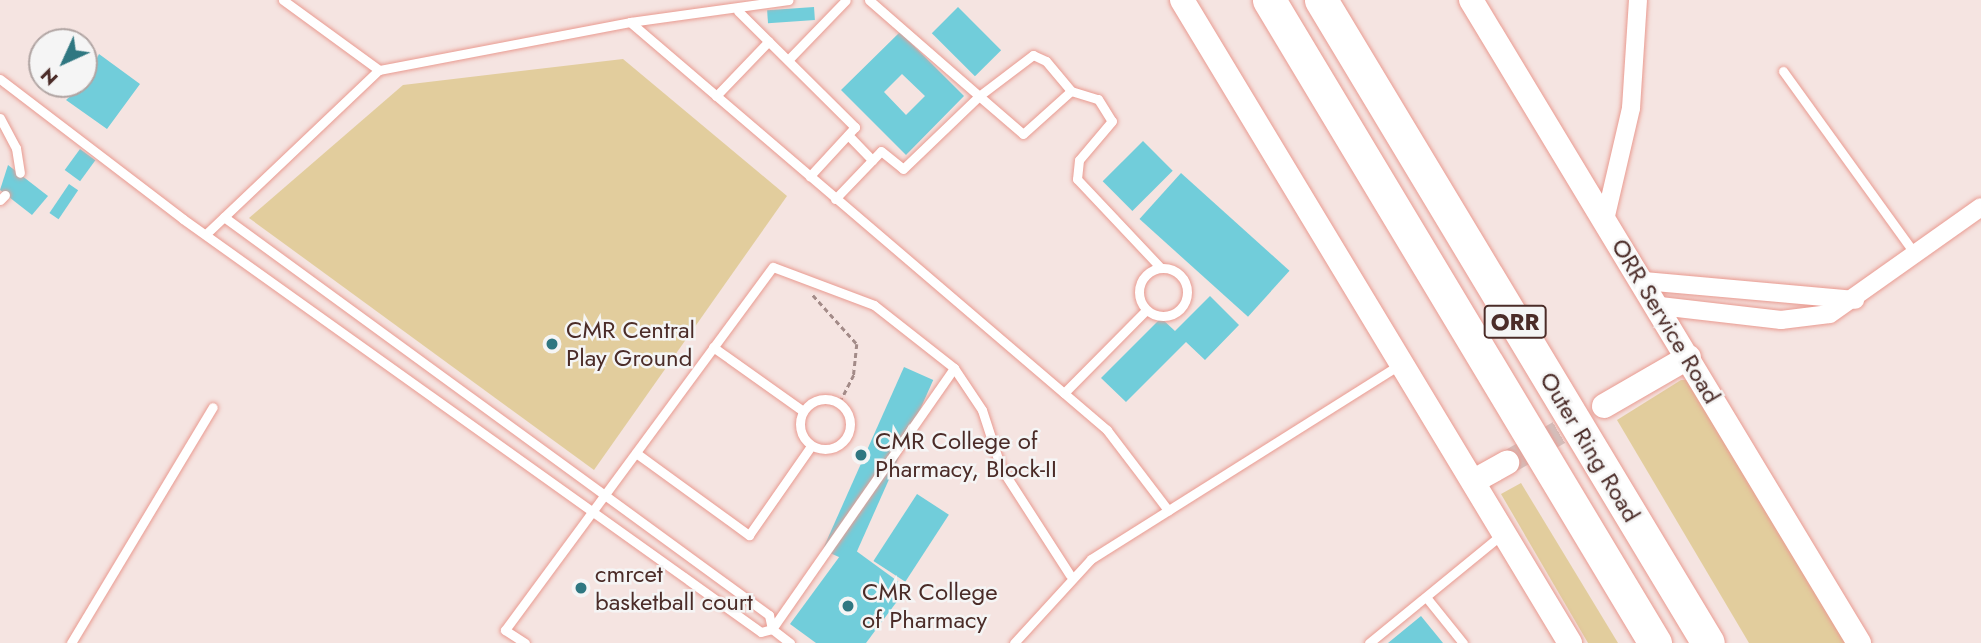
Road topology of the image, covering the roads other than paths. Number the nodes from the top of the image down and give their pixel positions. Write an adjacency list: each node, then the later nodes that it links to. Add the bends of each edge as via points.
1 (283, 0): 14 (lane)
2 (788, 0): 10 (lane)
3 (846, 0): 13 (lane)
4 (869, 0): 19 (lane)
5 (1182, 0): 38 (main road)
6 (1269, 0): 62 (highway, Outer Ring Road / ORR)
7 (1321, 0): 63 (highway, Outer Ring Road / ORR)
8 (1471, 0): 28 (main road, ORR Service Road)
9 (1638, 0): 28 (street, via 1631,108)
10 (738, 11): 11 (lane); 12 (lane)
11 (630, 22): 14 (lane); 18 (lane)
12 (769, 41): 13 (lane); 18 (lane)
13 (788, 60): 21 (lane, via 855,127)
14 (379, 70): 27 (lane)
15 (1783, 71): 30 (lane)
16 (0, 79): 29 (lane)
17 (1071, 91): 19 (lane, via 1046,61 1034,55); 19 (lane, via 1023,134); 31 (lane, via 1097,99 1112,121 1079,160 1077,179)
18 (716, 96): 24 (lane)
19 (979, 96): 22 (lane, via 903,169 881,150)
20 (0, 117): 23 (lane, via 16,148)
21 (848, 135): 22 (lane); 24 (lane)
22 (872, 160): 25 (lane)
23 (20, 173)
24 (810, 176): 25 (lane)
25 (835, 199): 40 (lane)
26 (1981, 207): 30 (street)
27 (223, 217): 29 (lane); 48 (lane)
28 (1605, 220): 32 (main road, ORR Service Road)
29 (206, 233): 49 (lane)
30 (1915, 254): 33 (street)
31 (1161, 268): 35 (lane, via 1140,284); 35 (lane, via 1184,280 1183,307 1172,315)
32 (1644, 281): 33 (street); 34 (main road, ORR Service Road)
33 (1856, 300): 34 (street, via 1807,320)
34 (1660, 306): 37 (main road, ORR Service Road)
35 (1146, 310): 40 (lane)
36 (713, 348): 39 (lane, via 773,267 797,280 874,305); 43 (lane); 45 (lane)
37 (1689, 357): 41 (main road); 64 (main road, ORR Service Road)
38 (1401, 364): 47 (main road); 50 (lane)
39 (954, 368): 52 (lane, via 982,410 1002,468); 54 (lane)
40 (1064, 393): 50 (lane, via 1107,430)
41 (1604, 406)
42 (213, 407): 55 (lane)
43 (803, 411): 44 (lane, via 802,436); 44 (lane, via 813,401 840,403 848,414 847,439 824,450)
44 (811, 446): 45 (lane, via 749,535)
45 (636, 453): 48 (lane)
46 (1507, 463): 47 (main road)
47 (1474, 481): 51 (main road)
48 (605, 495): 49 (lane); 54 (lane, via 769,615)
49 (588, 509): 54 (lane, via 761,632); 56 (lane, via 505,631)
50 (1168, 510): 52 (lane)
51 (1505, 532): 53 (lane); 61 (main road)
52 (1070, 575): 58 (lane)
53 (1426, 597): 59 (lane); 60 (lane)
54 (775, 636): 57 (lane)
55 (71, 643)
56 (525, 643)
57 (790, 643)
58 (1014, 643)
59 (1370, 643)
60 (1463, 643)
61 (1570, 643)
62 (1655, 643)
63 (1708, 643)
64 (1859, 643)

